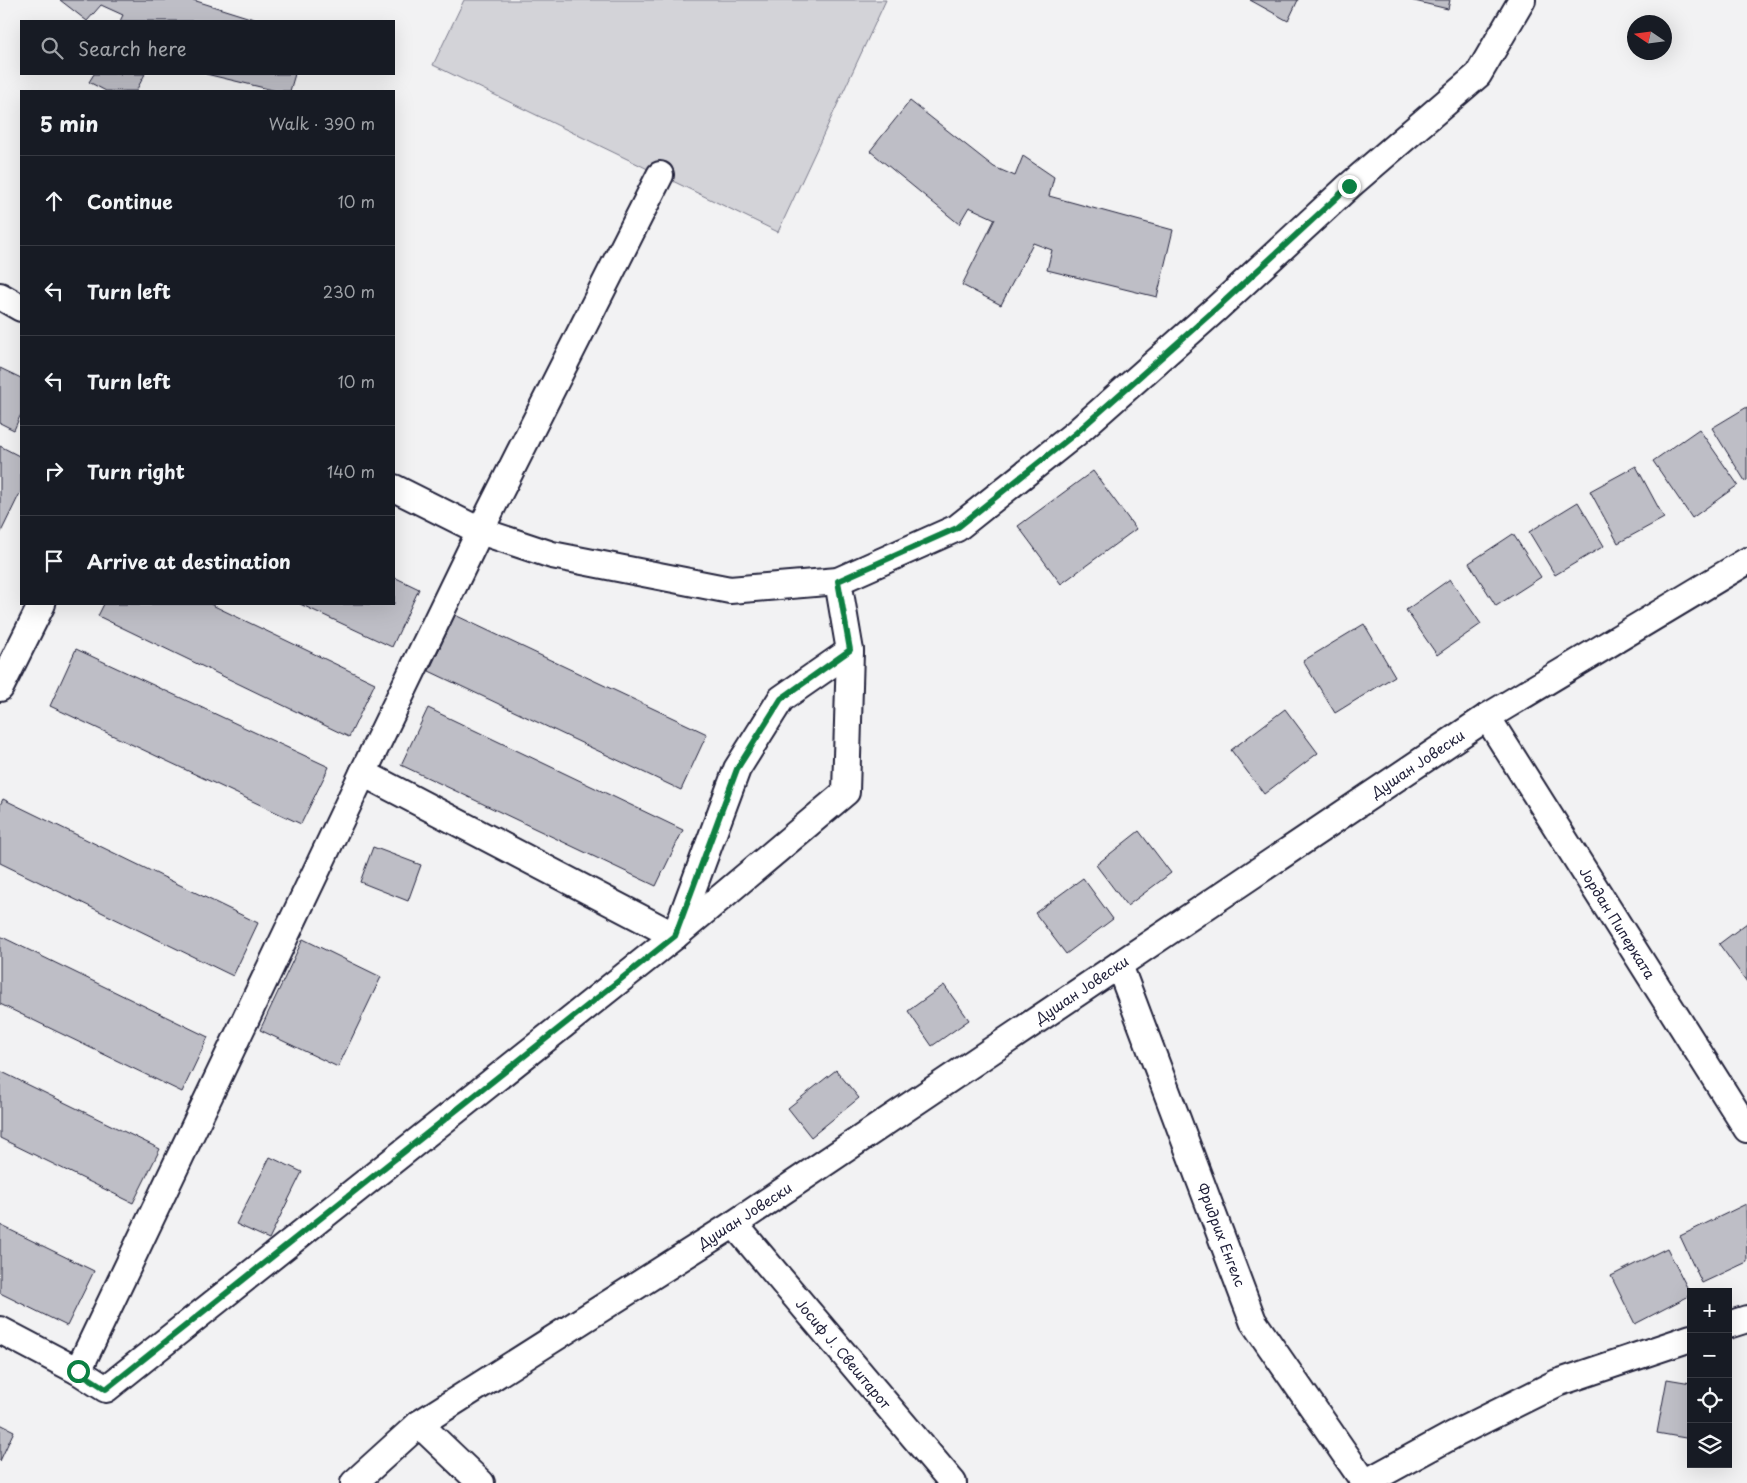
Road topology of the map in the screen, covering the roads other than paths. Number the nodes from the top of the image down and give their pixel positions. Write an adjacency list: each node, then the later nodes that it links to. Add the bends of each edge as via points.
1 (1522, 0): 8 (street, via 1478,75 1349,186 1076,433 957,528)
2 (660, 176): 6 (street)
3 (0, 296): 4 (street)
4 (20, 307)
5 (395, 488): 6 (street)
6 (480, 531): 8 (street, via 552,555 730,590); 13 (street)
7 (1747, 561): 12 (street, Душан Јовески)
8 (838, 581): 10 (street)
9 (42, 605): 11 (street)
10 (850, 650): 14 (street, via 781,699 737,769); 14 (street, via 846,792)
11 (0, 688)
12 (1487, 717): 15 (street, Душан Јовески); 16 (street, Јордан Пиперката)
13 (363, 773): 14 (street); 22 (street)
14 (675, 936): 22 (street, via 106,1389)
15 (1119, 965): 17 (street, Душан Јовески); 27 (street, Фридрих Енгелс, via 1253,1321)
16 (1747, 1129)
17 (734, 1224): 23 (street, Душан Јовески); 26 (street, Јосиф Ј. Свештарот)
18 (1747, 1319): 19 (street)
19 (1732, 1324)
20 (0, 1330): 22 (street)
21 (1687, 1339): 27 (street, via 1557,1384)
22 (78, 1371)
23 (418, 1424): 24 (street, Душан Јовески); 25 (street)
24 (354, 1483)
25 (481, 1483)
26 (953, 1483)
27 (1365, 1483)

